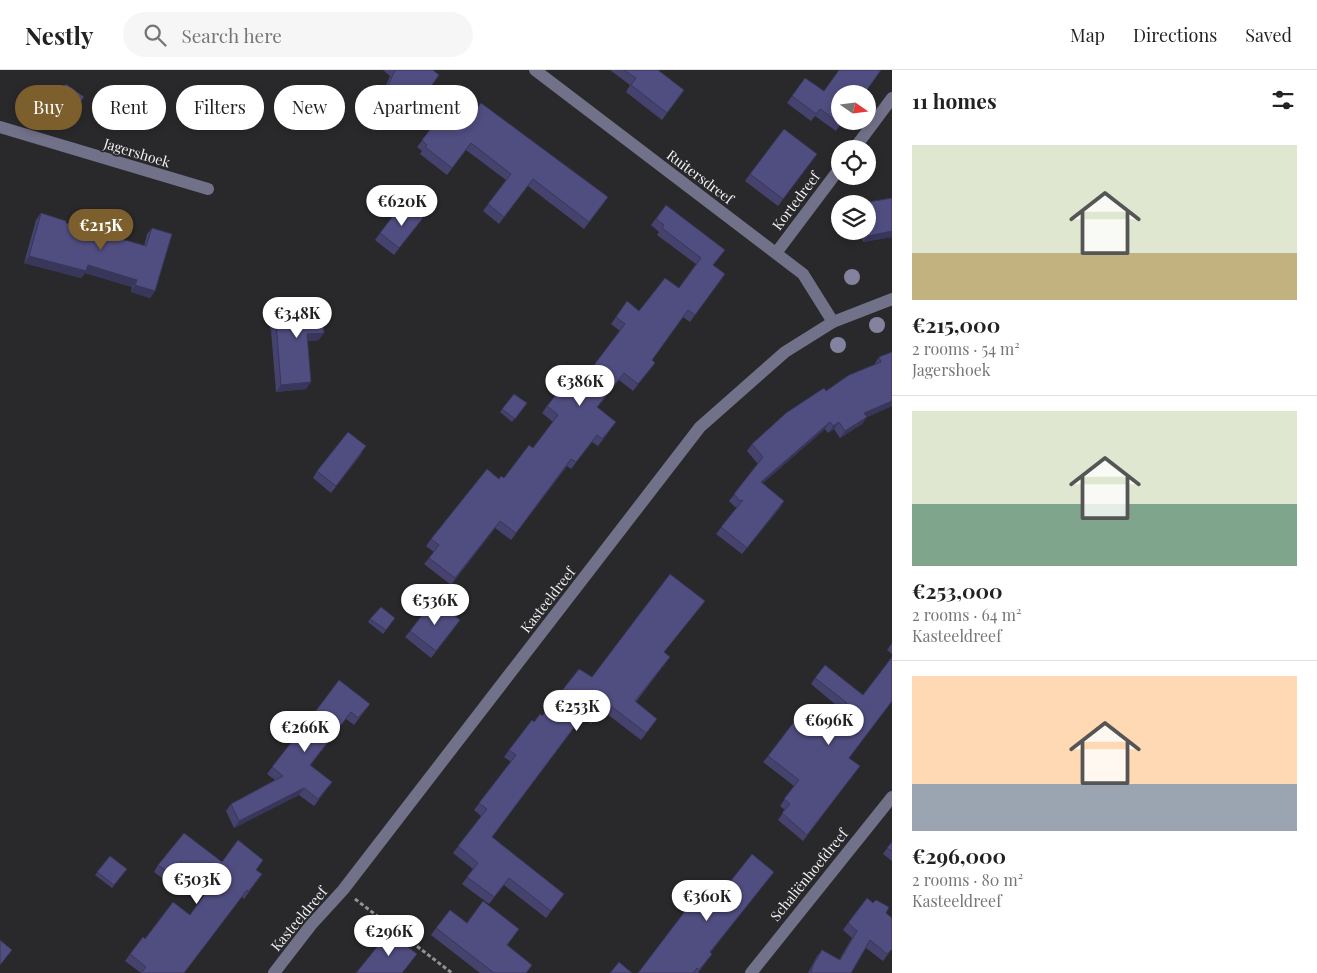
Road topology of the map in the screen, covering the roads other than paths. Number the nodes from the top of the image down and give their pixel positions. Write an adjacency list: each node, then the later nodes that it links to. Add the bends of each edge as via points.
1 (535, 70): 7 (street, Ruitersdreef)
2 (892, 98): 4 (street)
3 (0, 128): 6 (street, Jagershoek)
4 (861, 140)
5 (831, 180): 7 (street, Kortedreef)
6 (208, 189)
7 (776, 253): 9 (street, Ruitersdreef, via 803,274)
8 (892, 299): 9 (street, Kasteeldreef)
9 (834, 322): 11 (street, Kasteeldreef, via 786,352 700,427 343,890)
10 (892, 797): 12 (street, Schaliënhoefdreef)
11 (274, 973)
12 (751, 973)

